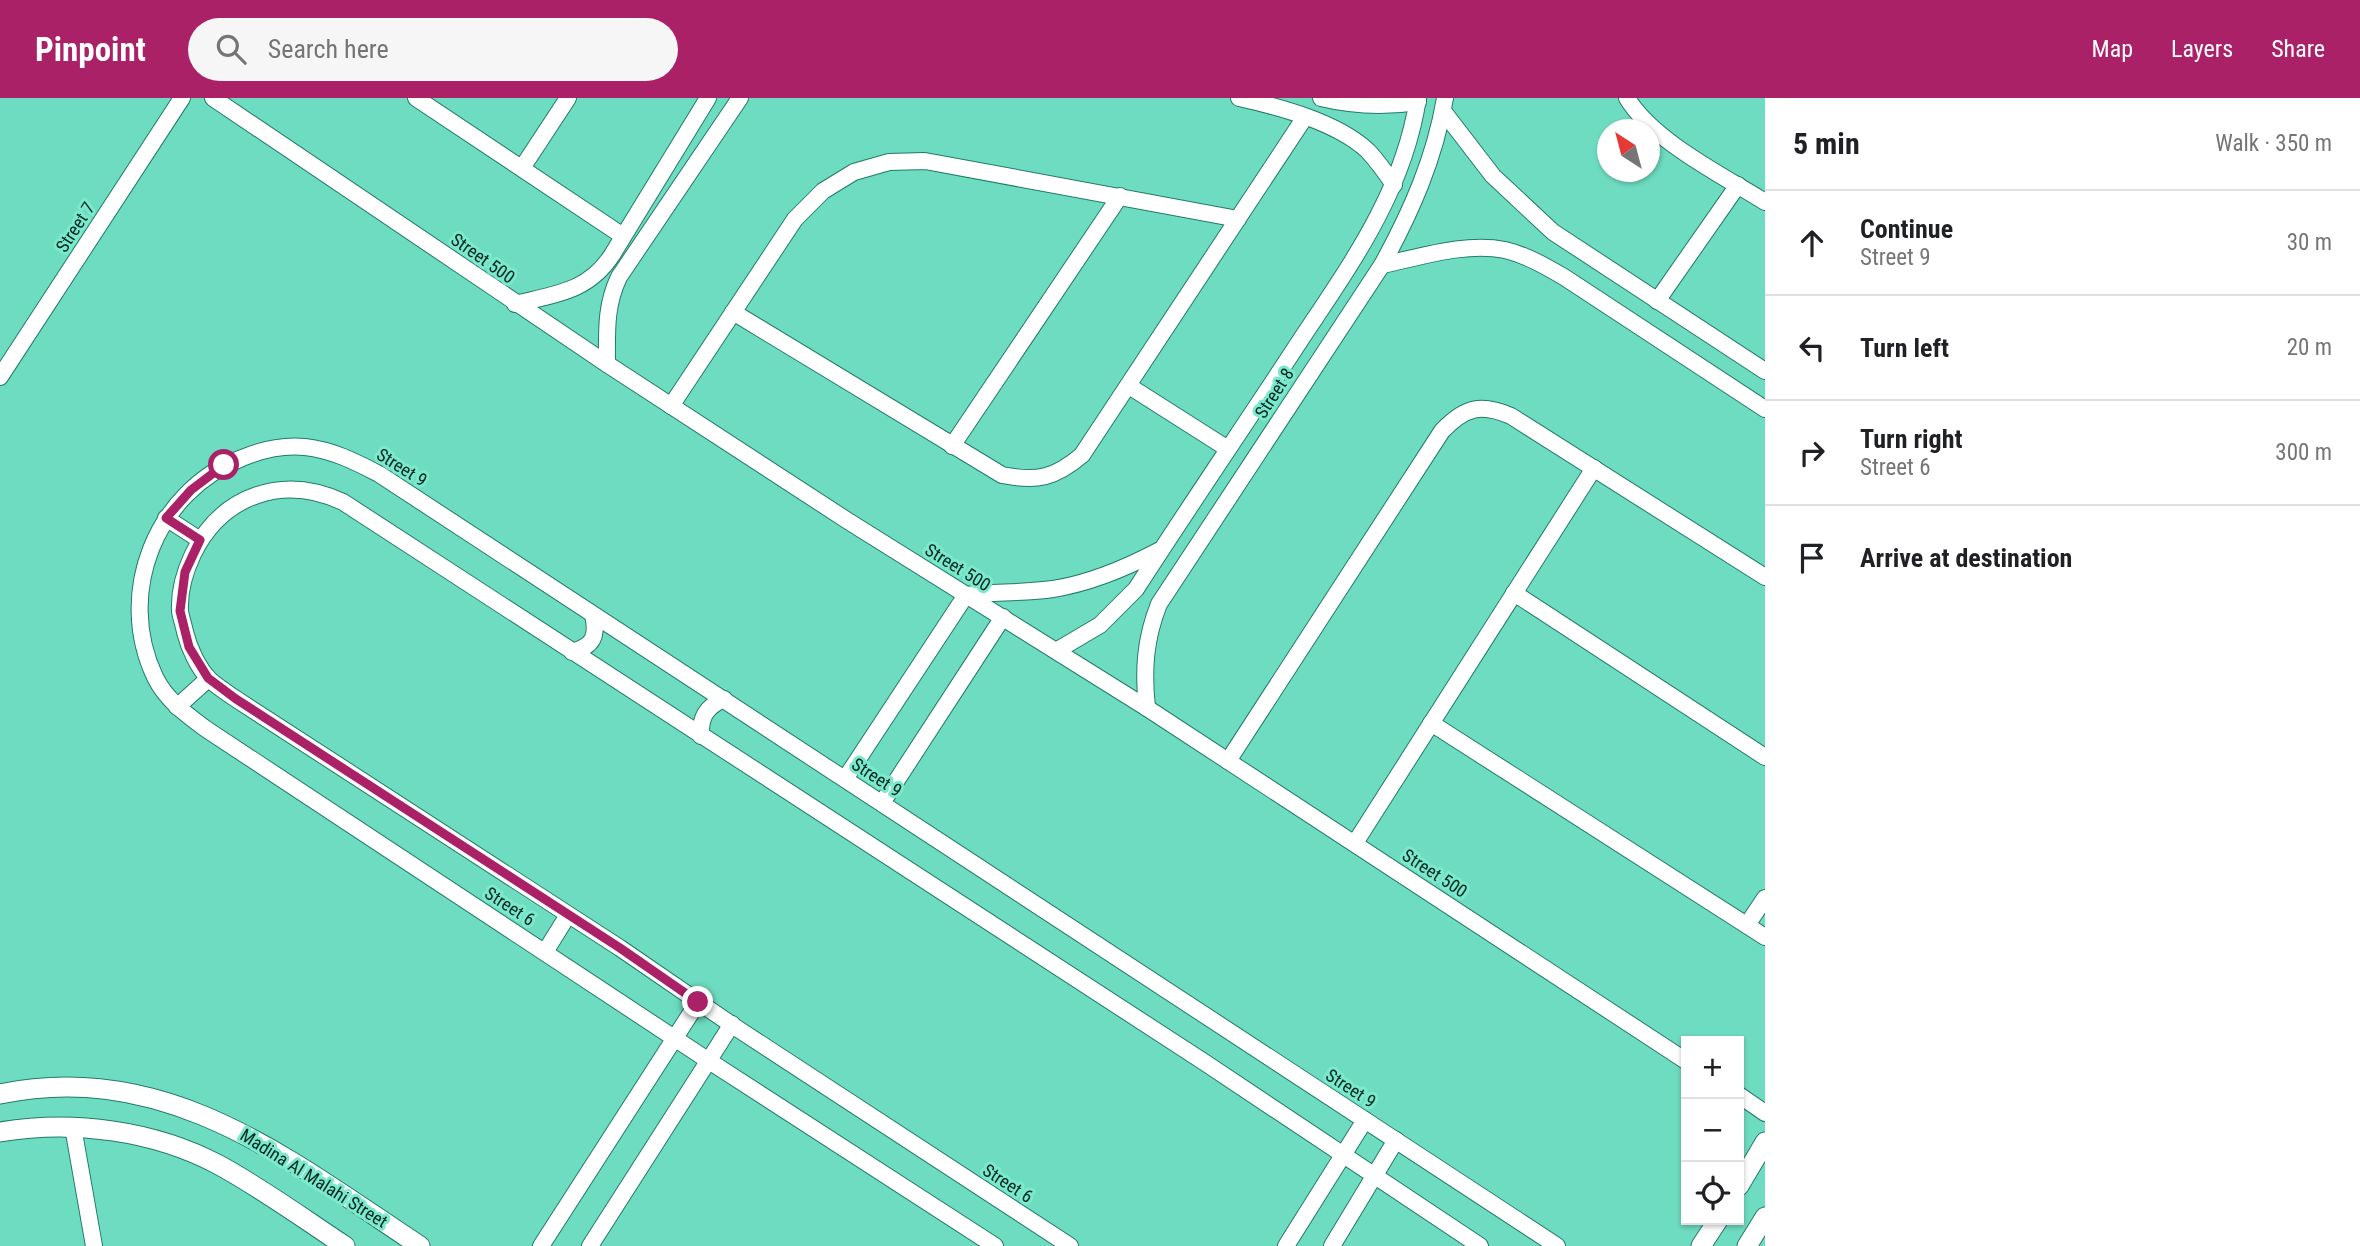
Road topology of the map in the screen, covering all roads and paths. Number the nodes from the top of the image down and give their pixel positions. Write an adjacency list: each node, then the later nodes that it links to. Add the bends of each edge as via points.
1 (182, 98): 32 (street, Street 7)
2 (214, 98): 25 (street, Street 500)
3 (416, 98): 14 (street)
4 (568, 98): 14 (street)
5 (708, 98): 20 (street)
6 (1239, 98): 13 (street)
7 (1316, 98): 13 (street)
8 (1321, 98): 10 (street, via 1367,106)
9 (1627, 98): 15 (street, via 1653,128)
10 (1418, 100): 16 (street, Street 8, via 1413,131)
11 (741, 101): 23 (street)
12 (1444, 105): 21 (street, Street 8, via 1419,190); 24 (street, via 1493,176 1522,205 1553,232)
13 (1307, 118): 16 (street, via 1367,150); 19 (street)
14 (522, 168): 20 (street)
15 (1738, 185): 18 (street); 24 (street)
16 (1394, 186): 26 (street, Street 8)
17 (1120, 195): 19 (street); 27 (street, via 925,161 889,162 854,172 823,191 795,219); 37 (street)
18 (1765, 202)
19 (1238, 219): 34 (street)
20 (622, 236): 22 (street)
21 (1382, 265): 28 (street, Street 8); 33 (street, via 1472,248 1504,250 1535,261)
22 (597, 275): 23 (street); 25 (street, via 564,293)
23 (615, 286): 30 (street, via 607,319)
24 (1657, 301): 29 (street)
25 (515, 304): 30 (street, Street 500)
26 (1323, 306): 28 (street); 38 (street, Street 8)
27 (733, 312): 35 (street); 37 (street)
28 (1345, 320): 53 (street, Street 8, via 1159,604 1146,645)
29 (1746, 359): 31 (street); 33 (street)
30 (607, 365): 35 (street, Street 500)
31 (1765, 372)
32 (0, 377)
33 (1729, 385): 36 (street)
34 (1129, 386): 37 (street, via 1082,455 1045,477 1023,480 1002,475); 38 (street)
35 (671, 406): 45 (street, Street 500)
36 (1765, 409)
37 (952, 446)
38 (1228, 449): 42 (street, Street 8)
39 (1594, 468): 43 (street); 44 (street); 57 (street, via 1493,408 1455,417)
40 (166, 518): 41 (street); 46 (street, Street 9, via 191,490 224,465 262,450 303,446 343,454); 52 (street, Street 6, via 142,575 138,611 143,646 156,679)
41 (200, 540): 49 (street, via 242,500 299,488 326,494); 50 (street, Street 6, via 185,572 180,611 189,647)
42 (1162, 549): 45 (street, via 1081,583); 48 (street, Street 8, via 1119,608)
43 (1765, 577)
44 (1514, 593): 54 (street); 56 (street)
45 (966, 595): 47 (street, Street 500); 58 (street)
46 (593, 615): 49 (street, via 593,640); 51 (street, Street 9)
47 (1003, 617): 48 (street, Street 500); 59 (street)
48 (1056, 651): 53 (street, Street 500)
49 (572, 652): 55 (street)
50 (208, 678): 52 (street); 62 (street, Street 6)
51 (724, 699): 55 (street, via 705,713); 58 (street, Street 9)
52 (177, 707): 65 (street, Street 6)
53 (1147, 708): 57 (street, Street 500)
54 (1431, 723): 60 (street); 63 (street)
55 (701, 736): 79 (street)
56 (1765, 757)
57 (1228, 761): 60 (street, Street 500)
58 (845, 779): 59 (street, Street 9)
59 (882, 803): 74 (street, Street 9)
60 (1354, 843): 69 (street, Street 500)
61 (1765, 898): 63 (street)
62 (568, 915): 65 (street); 66 (street, Street 6)
63 (1747, 925): 64 (street)
64 (1765, 937)
65 (545, 952): 68 (street, Street 6)
66 (698, 1002): 67 (street, Street 6); 68 (street)
67 (732, 1024): 70 (street); 90 (street, Street 6)
68 (675, 1038): 70 (street, Street 6); 87 (street)
69 (1681, 1058)
70 (709, 1061): 88 (street); 89 (street, Street 6)
71 (0, 1094): 86 (street, Madina Al Malahi Street, via 62,1087 111,1090 201,1113 278,1152)
72 (1744, 1098): 73 (street)
73 (1765, 1113)
74 (1365, 1120): 77 (street, Street 9); 79 (street)
75 (73, 1127): 76 (street); 84 (street); 85 (street, via 132,1134 189,1152 243,1179)
76 (0, 1132)
77 (1396, 1140): 80 (street); 94 (street, Street 9)
78 (1765, 1142): 81 (street)
79 (1344, 1154): 80 (street); 91 (street)
80 (1375, 1175): 92 (street); 93 (street)
81 (1744, 1178)
82 (1765, 1217): 96 (street)
83 (1715, 1225): 95 (street)
84 (94, 1246)
85 (345, 1246)
86 (420, 1246)
87 (541, 1246)
88 (590, 1246)
89 (995, 1246)
90 (1070, 1246)
91 (1286, 1246)
92 (1332, 1246)
93 (1480, 1246)
94 (1557, 1246)
95 (1701, 1246)
96 (1746, 1246)

